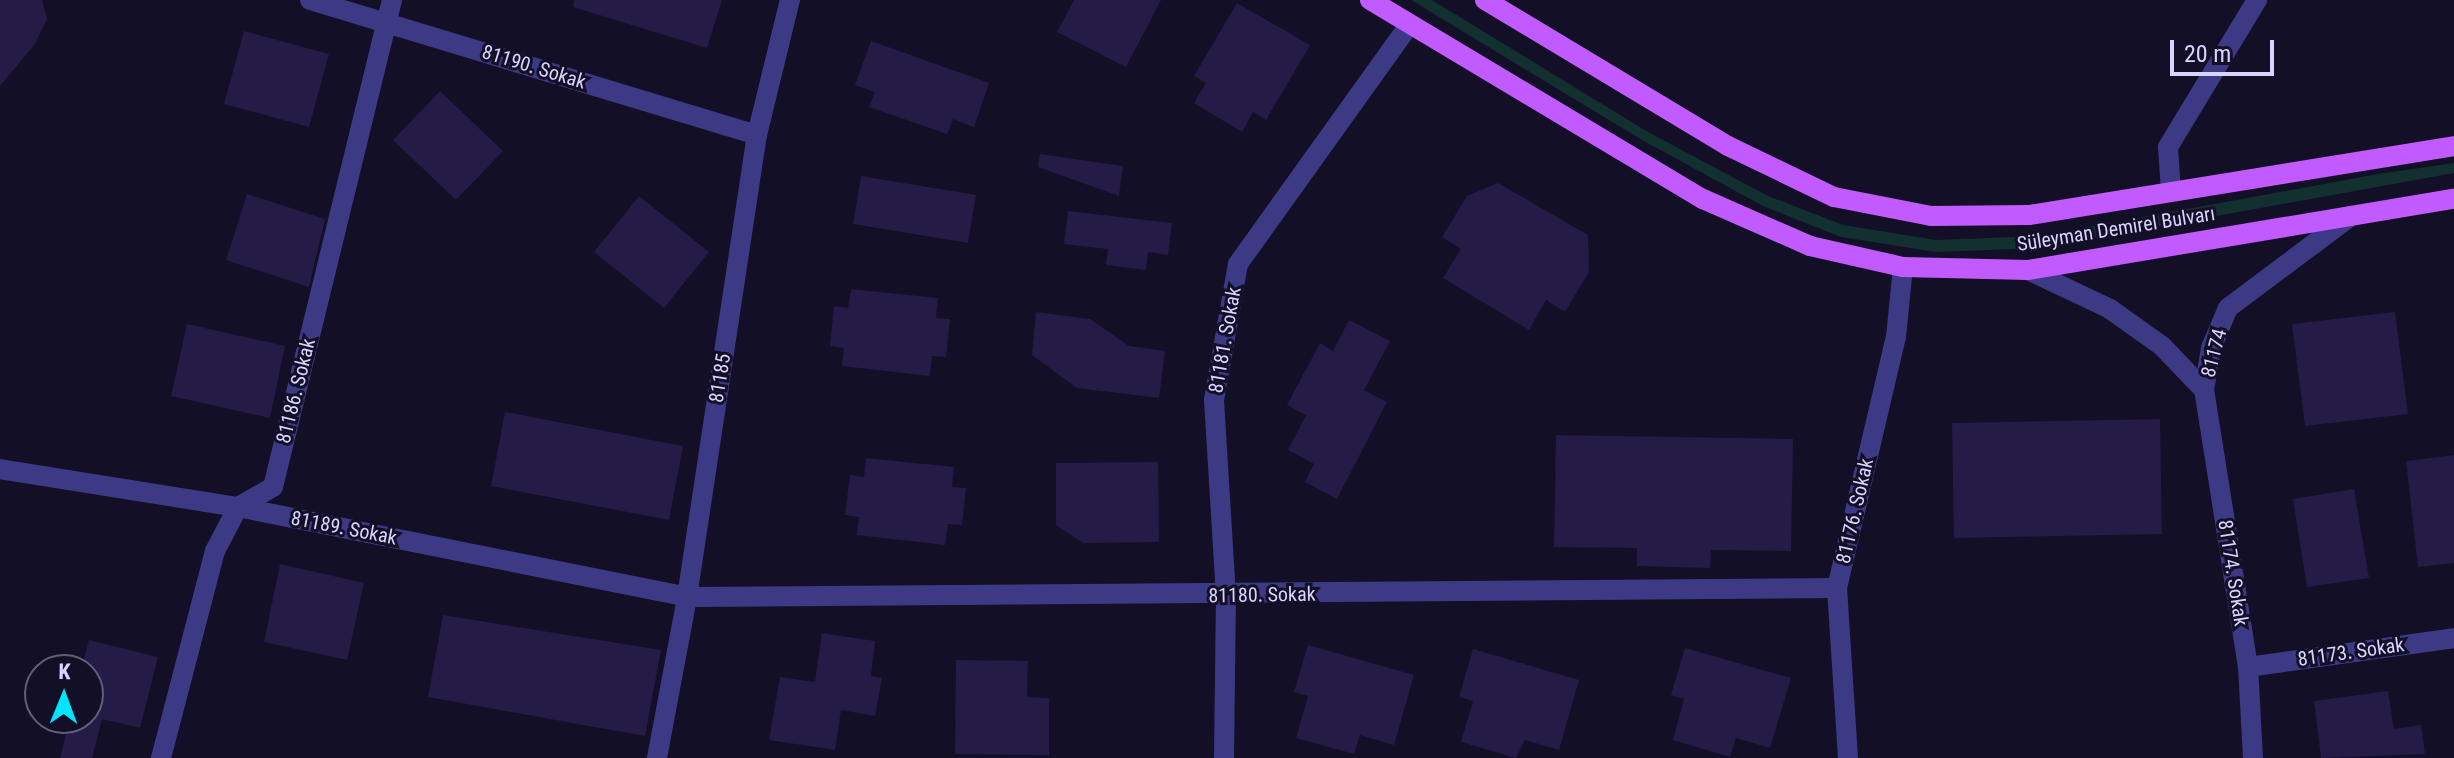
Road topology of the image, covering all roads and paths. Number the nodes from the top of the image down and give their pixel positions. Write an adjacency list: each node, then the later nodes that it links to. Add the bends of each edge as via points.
1 (310, 0): 7 (street, 81190. Sokak)
2 (392, 0): 7 (street, 81186. Sokak)
3 (790, 0): 9 (street, 81185)
4 (1370, 0): 8 (main road, Süleyman Demirel Bulvarı)
5 (1485, 0): 11 (main road, Süleyman Demirel Bulvarı, via 1728,146 1834,197 1931,216 2029,215)
6 (2257, 0): 11 (street, via 2168,147)
7 (384, 22): 9 (street, 81190. Sokak); 18 (street, 81186. Sokak, via 273,487)
8 (1409, 25): 14 (main road, Süleyman Demirel Bulvarı, via 1703,199 1810,246); 20 (street, 81181. Sokak, via 1238,264 1214,400)
9 (757, 135): 21 (street, 81185)
10 (2454, 146): 11 (main road, Süleyman Demirel Bulvarı)
11 (2171, 191)
12 (2454, 199): 13 (main road, Süleyman Demirel Bulvarı)
13 (2355, 214): 15 (main road, Süleyman Demirel Bulvarı); 16 (street, 81174, via 2228,308 2211,348)
14 (1903, 267): 15 (main road, Süleyman Demirel Bulvarı); 19 (street, 81176. Sokak, via 1896,337)
15 (2028, 270): 16 (street, 81174, via 2110,309 2162,346)
16 (2204, 390): 23 (street, 81174. Sokak)
17 (0, 469): 18 (street, 81189. Sokak)
18 (238, 507): 21 (street, 81189. Sokak); 24 (street, via 215,551)
19 (1837, 588): 20 (street, 81180. Sokak); 27 (street, 81176. Sokak)
20 (1226, 596): 21 (street, 81180. Sokak); 26 (street, 81181. Sokak)
21 (687, 597): 25 (street, 81185)
22 (2454, 638): 23 (street, 81173. Sokak)
23 (2248, 667): 28 (street, 81174. Sokak)
24 (161, 758)
25 (657, 758)
26 (1224, 758)
27 (1848, 758)
28 (2253, 758)

